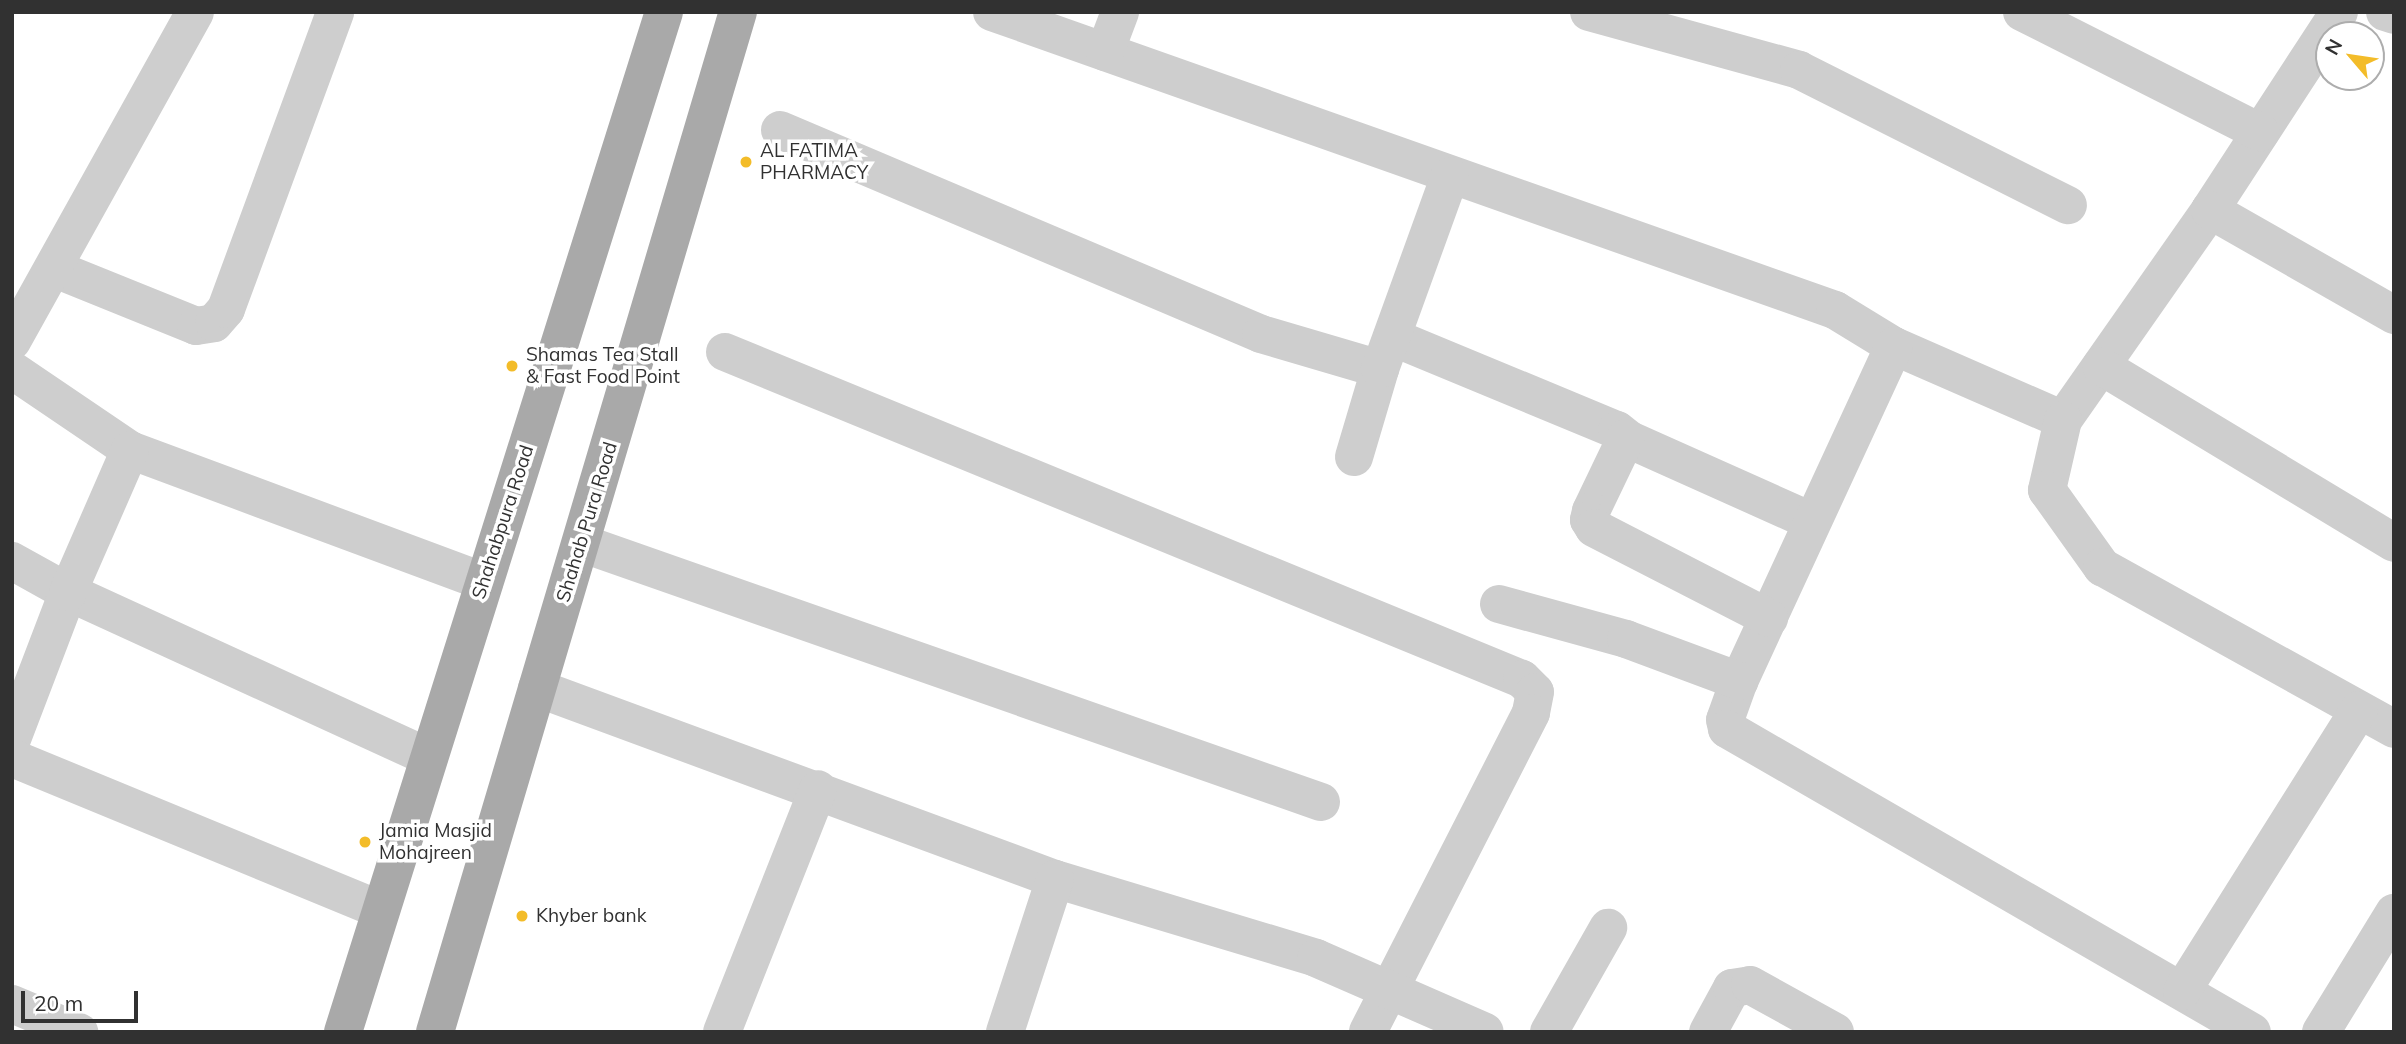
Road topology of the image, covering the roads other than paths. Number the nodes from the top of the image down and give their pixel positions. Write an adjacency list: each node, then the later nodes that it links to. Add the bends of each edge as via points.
1 (195, 12): 18 (street)
2 (335, 12): 18 (street, via 226,309 214,323 196,326)
3 (664, 12): 34 (main road, Shahabpura Road)
4 (738, 12): 31 (main road, Shahab Pura Road)
5 (992, 12): 12 (street)
6 (1120, 12): 12 (street)
7 (1589, 12): 16 (street, via 1799,70)
8 (2022, 12): 14 (street)
9 (2339, 12): 14 (street)
10 (2385, 12): 11 (street)
11 (2394, 15)
12 (1105, 52): 15 (street)
13 (780, 130): 23 (street, via 1261,334)
14 (2260, 132): 17 (street)
15 (1450, 176): 21 (street, via 1835,310); 23 (street)
16 (2068, 205)
17 (2210, 210): 19 (street); 24 (street)
18 (55, 269): 20 (street)
19 (2394, 316)
20 (12, 341)
21 (1894, 346): 26 (street); 30 (street)
22 (725, 352): 51 (street, via 1522,679 1535,692 1531,713)
23 (1386, 353): 27 (street); 29 (street)
24 (2101, 366): 26 (street); 32 (street)
25 (12, 370): 28 (street)
26 (2063, 420): 40 (street, via 2047,490 2102,567)
27 (1626, 438): 30 (street); 37 (street, via 1591,511 1589,520 1594,528)
28 (130, 450): 34 (street); 35 (street)
29 (1354, 457)
30 (1811, 521): 37 (street)
31 (580, 543): 39 (main road, Shahab Pura Road); 46 (street)
32 (2394, 543)
33 (12, 561): 35 (street)
34 (484, 582): 43 (main road, Shahabpura Road)
35 (68, 592): 42 (street); 43 (street)
36 (1499, 604): 38 (street, via 1626,639)
37 (1769, 618): 38 (street)
38 (1739, 681): 52 (street, via 1725,720 1732,735)
39 (537, 688): 45 (street); 56 (main road, Shahab Pura Road)
40 (2359, 710): 41 (street); 52 (street)
41 (2394, 729)
42 (12, 739)
43 (429, 757): 48 (main road, Shahabpura Road)
44 (12, 758): 48 (street)
45 (818, 789): 47 (street); 57 (street)
46 (1321, 802)
47 (1055, 879): 51 (street, via 1316,958); 58 (street)
48 (381, 910): 55 (main road, Shahabpura Road)
49 (2394, 912): 65 (street)
50 (1608, 928): 61 (street)
51 (1390, 990): 59 (street); 60 (street)
52 (2182, 990): 64 (street)
53 (12, 1004): 54 (street)
54 (79, 1032)
55 (343, 1032)
56 (435, 1032)
57 (722, 1032)
58 (1005, 1032)
59 (1368, 1032)
60 (1485, 1032)
61 (1549, 1032)
62 (1708, 1032): 63 (street, via 1732,988 1750,985)
63 (1835, 1032)
64 (2252, 1032)
65 (2321, 1032)

